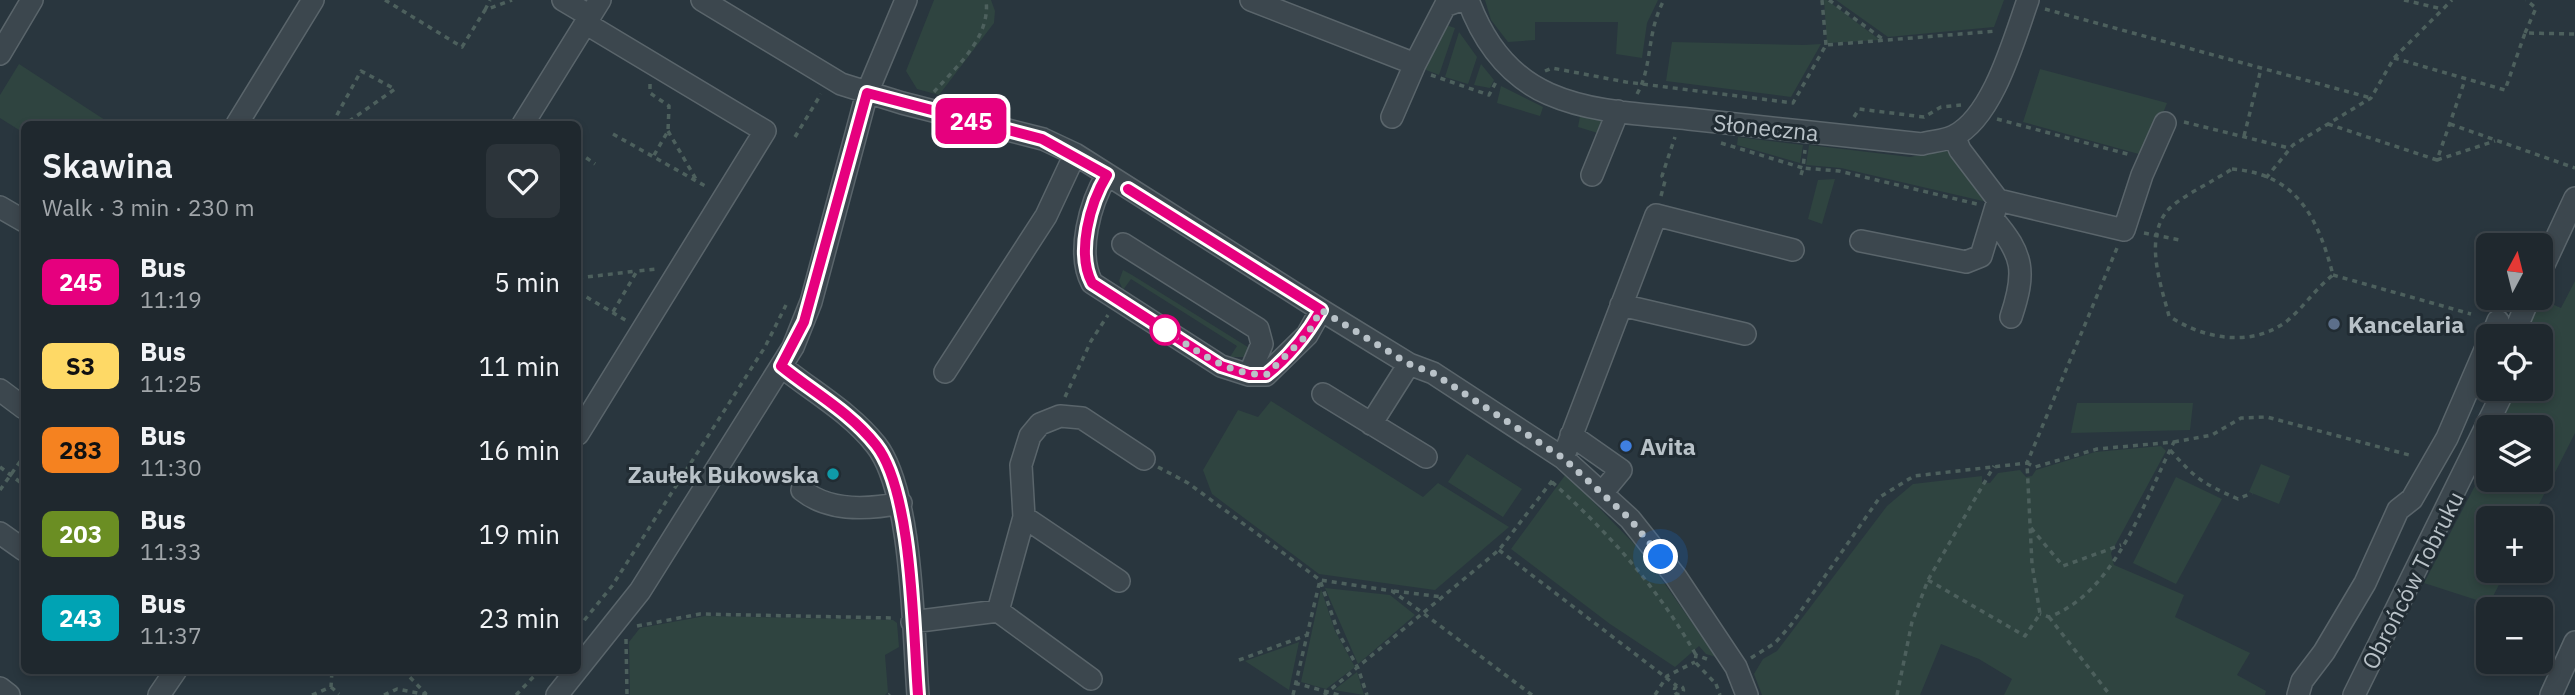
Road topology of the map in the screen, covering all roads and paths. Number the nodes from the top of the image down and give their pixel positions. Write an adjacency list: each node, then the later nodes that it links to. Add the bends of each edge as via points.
1 (32, 0): 30 (street)
2 (313, 0): 49 (street)
3 (385, 0): 21 (path, via 462,47)
4 (491, 0): 21 (path)
5 (512, 0): 21 (path)
6 (564, 0): 22 (street)
7 (702, 0): 40 (street, via 841,84)
8 (906, 0): 40 (street)
9 (986, 0): 41 (path, via 982,33)
10 (1251, 0): 32 (street)
11 (1461, 0): 32 (street, via 1446,6)
12 (1468, 0): 45 (street, Słoneczna, via 1482,35 1524,79 1549,94)
13 (1664, 0): 38 (path, via 1653,20)
14 (1822, 0): 29 (path)
15 (1829, 0): 27 (path)
16 (2404, 0): 20 (path)
17 (2452, 0): 20 (path)
18 (2526, 0): 25 (path, via 2536,8)
19 (2027, 2): 33 (path); 60 (street, Słoneczna, via 1999,80 1982,110)
20 (2442, 9): 31 (path)
21 (485, 10)
22 (591, 13): 52 (street); 80 (street, via 765,131)
23 (2003, 20): 24 (path)
24 (1997, 31): 27 (path); 28 (path)
25 (2525, 33): 26 (path); 37 (path, via 2505,90)
26 (2575, 34)
27 (1885, 41): 29 (path)
28 (1994, 41)
29 (1826, 45): 43 (path)
30 (0, 54)
31 (2394, 58): 37 (path); 42 (path)
32 (1414, 66): 35 (path, via 1489,95); 47 (street)
33 (2261, 69): 42 (path); 61 (path)
34 (649, 75): 58 (path, via 650,93 669,106)
35 (1500, 75)
36 (1534, 75): 38 (path, via 1552,68)
37 (2465, 80): 57 (path)
38 (1643, 83): 43 (path); 45 (path)
39 (822, 93): 62 (path)
40 (867, 93): 68 (street, via 1042,139); 108 (street, via 804,322)
41 (929, 97)
42 (2371, 98): 56 (path)
43 (1793, 103): 46 (path)
44 (1963, 104): 55 (path, via 1941,107 1924,117 1859,109)
45 (1626, 105): 60 (street, Słoneczna, via 1922,144); 76 (street)
46 (1796, 110)
47 (1392, 117)
48 (1988, 117): 70 (path)
49 (239, 121)
50 (333, 121): 51 (path, via 361,71 395,89)
51 (349, 121)
52 (525, 121)
53 (2165, 123): 61 (path, via 2172,120); 70 (street)
54 (1679, 124): 84 (path, via 1662,176 1665,181)
55 (1851, 124)
56 (2328, 124): 66 (path); 71 (path)
57 (2450, 124): 64 (path); 71 (path)
58 (668, 131): 69 (path); 79 (path)
59 (612, 134): 69 (path)
60 (1954, 136): 83 (street)
61 (2244, 136): 66 (path)
62 (795, 137)
63 (1710, 140): 73 (path)
64 (2497, 140): 71 (path); 74 (path)
65 (1806, 141): 73 (path)
66 (2290, 148): 78 (path)
67 (581, 154): 72 (path)
68 (1075, 155): 75 (street); 110 (street, via 1046,216)
69 (653, 157): 79 (path)
70 (2149, 160): 86 (street)
71 (2437, 160)
72 (595, 163)
73 (1802, 168): 77 (path); 83 (path, via 1839,171)
74 (2575, 168)
75 (1107, 175): 100 (street); 111 (street, via 1096,193 1087,244 1085,259 1092,283 1221,366)
76 (1592, 175)
77 (1801, 175)
78 (2266, 178): 87 (path, via 2232,169 2168,210); 95 (path, via 2299,197 2314,218)
79 (697, 182): 80 (path)
80 (724, 197): 93 (street)
81 (2575, 198): 91 (street)
82 (0, 207): 85 (street)
83 (1995, 209): 86 (street); 89 (street, via 1981,256 1966,262); 104 (street, via 2021,267)
84 (1656, 215): 92 (street); 99 (street)
85 (21, 219)
86 (2133, 232): 87 (path); 127 (path)
87 (2157, 236): 88 (path); 95 (path, via 2160,281 2169,316 2187,328 2217,336 2258,336 2268,331 2286,321)
88 (2180, 240)
89 (1861, 242)
90 (1123, 244): 111 (street, via 1258,328 1262,344)
91 (2553, 245)
92 (1793, 250)
93 (682, 266): 94 (path); 105 (street)
94 (637, 271): 96 (path); 101 (path)
95 (2333, 275): 103 (path)
96 (581, 278)
97 (581, 294): 101 (path)
98 (786, 305): 154 (path, via 765,347 612,586)
99 (1621, 305): 106 (street); 119 (street)
100 (1321, 310): 107 (street); 111 (street, via 1307,335 1282,363 1266,375)
101 (613, 312): 105 (path)
102 (1108, 314): 116 (path, via 1074,373)
103 (2471, 314)
104 (2011, 317)
105 (643, 330): 118 (street)
106 (1745, 334)
107 (1409, 364): 117 (street); 126 (street, via 1433,373)
108 (781, 366): 137 (street, via 870,438 888,463); 162 (street, via 640,591)
109 (2476, 369): 125 (street)
110 (946, 372)
111 (1249, 375)
112 (0, 390): 115 (street)
113 (1323, 394): 117 (street)
114 (2499, 401): 195 (street, Obrońców Tobruku)
115 (21, 406)
116 (1060, 416): 123 (street, via 1082,418); 138 (street, via 1040,424 1030,436 1021,465)
117 (1371, 424): 122 (street)
118 (581, 429)
119 (1572, 435): 126 (street); 135 (street, via 1621,470)
120 (2174, 442): 121 (path); 125 (path, via 2212,435 2241,418 2267,417); 127 (path, via 2097,449 2035,467)
121 (2170, 450): 136 (path, via 2193,476 2223,495 2238,499); 141 (path)
122 (1426, 457)
123 (1144, 459): 144 (path, via 1188,483)
124 (21, 461): 130 (path)
125 (2433, 461): 194 (street, via 2412,499 2398,510 2365,583 2302,681)
126 (1562, 463): 132 (path); 135 (street)
127 (2027, 463): 128 (path); 139 (path)
128 (1994, 466): 145 (path); 163 (path, via 1914,477 1880,497 1791,625 1774,643)
129 (0, 467): 130 (path)
130 (12, 475): 131 (path); 133 (path)
131 (21, 482)
132 (1552, 482): 143 (path); 159 (path, via 1626,553 1678,622)
133 (0, 490)
134 (802, 490): 137 (street, via 817,503 843,507)
135 (1602, 493): 163 (street, via 1630,519 1676,577)
136 (2252, 493)
137 (901, 503): 153 (street)
138 (1024, 517): 146 (street); 149 (street)
139 (2030, 526): 141 (path, via 2063,566); 151 (path)
140 (0, 533): 142 (street)
141 (2122, 545): 152 (path, via 2095,583 2067,610)
142 (21, 548)
143 (1499, 550): 148 (path); 170 (path)
144 (1321, 580): 147 (path); 156 (path); 164 (path, via 1338,632)
145 (1928, 580): 151 (path, via 2025,636); 192 (path, via 1912,622)
146 (1119, 581)
147 (1392, 591): 148 (path); 150 (path)
148 (1442, 597): 150 (path)
149 (998, 611): 153 (street); 171 (street)
150 (1423, 613): 164 (path); 189 (path)
151 (2040, 614): 152 (path)
152 (2049, 617): 193 (path)
153 (905, 620): 155 (path, via 700,614); 185 (street)
154 (581, 624)
155 (635, 627)
156 (1307, 635): 160 (path); 172 (path)
157 (626, 637): 184 (path)
158 (2575, 642): 196 (street)
159 (1696, 655)
160 (1239, 660)
161 (1695, 662): 170 (path)
162 (581, 665)
163 (1736, 667): 191 (street)
164 (1358, 668): 176 (path); 188 (path)
165 (173, 674): 179 (street)
166 (332, 674): 173 (path)
167 (407, 674): 181 (path, via 428,695 397,689)
168 (536, 674): 182 (path)
169 (574, 674): 183 (street)
170 (1668, 676): 177 (path, via 1677,686 1676,692); 190 (path)
171 (1091, 679)
172 (1295, 683): 176 (path); 186 (path)
173 (331, 687): 175 (path); 180 (path)
174 (0, 688): 178 (street)
175 (339, 694)
176 (1326, 694): 187 (path)
177 (1683, 694)
178 (9, 695)
179 (159, 695)
180 (312, 695)
181 (384, 695)
182 (516, 695)
183 (557, 695)
184 (627, 695)
185 (918, 695)
186 (1293, 695)
187 (1339, 695)
188 (1367, 695)
189 (1532, 695)
190 (1655, 695)
191 (1746, 695)
192 (1897, 695)
193 (2110, 695)
194 (2298, 695)
195 (2354, 695)
196 (2551, 695)

